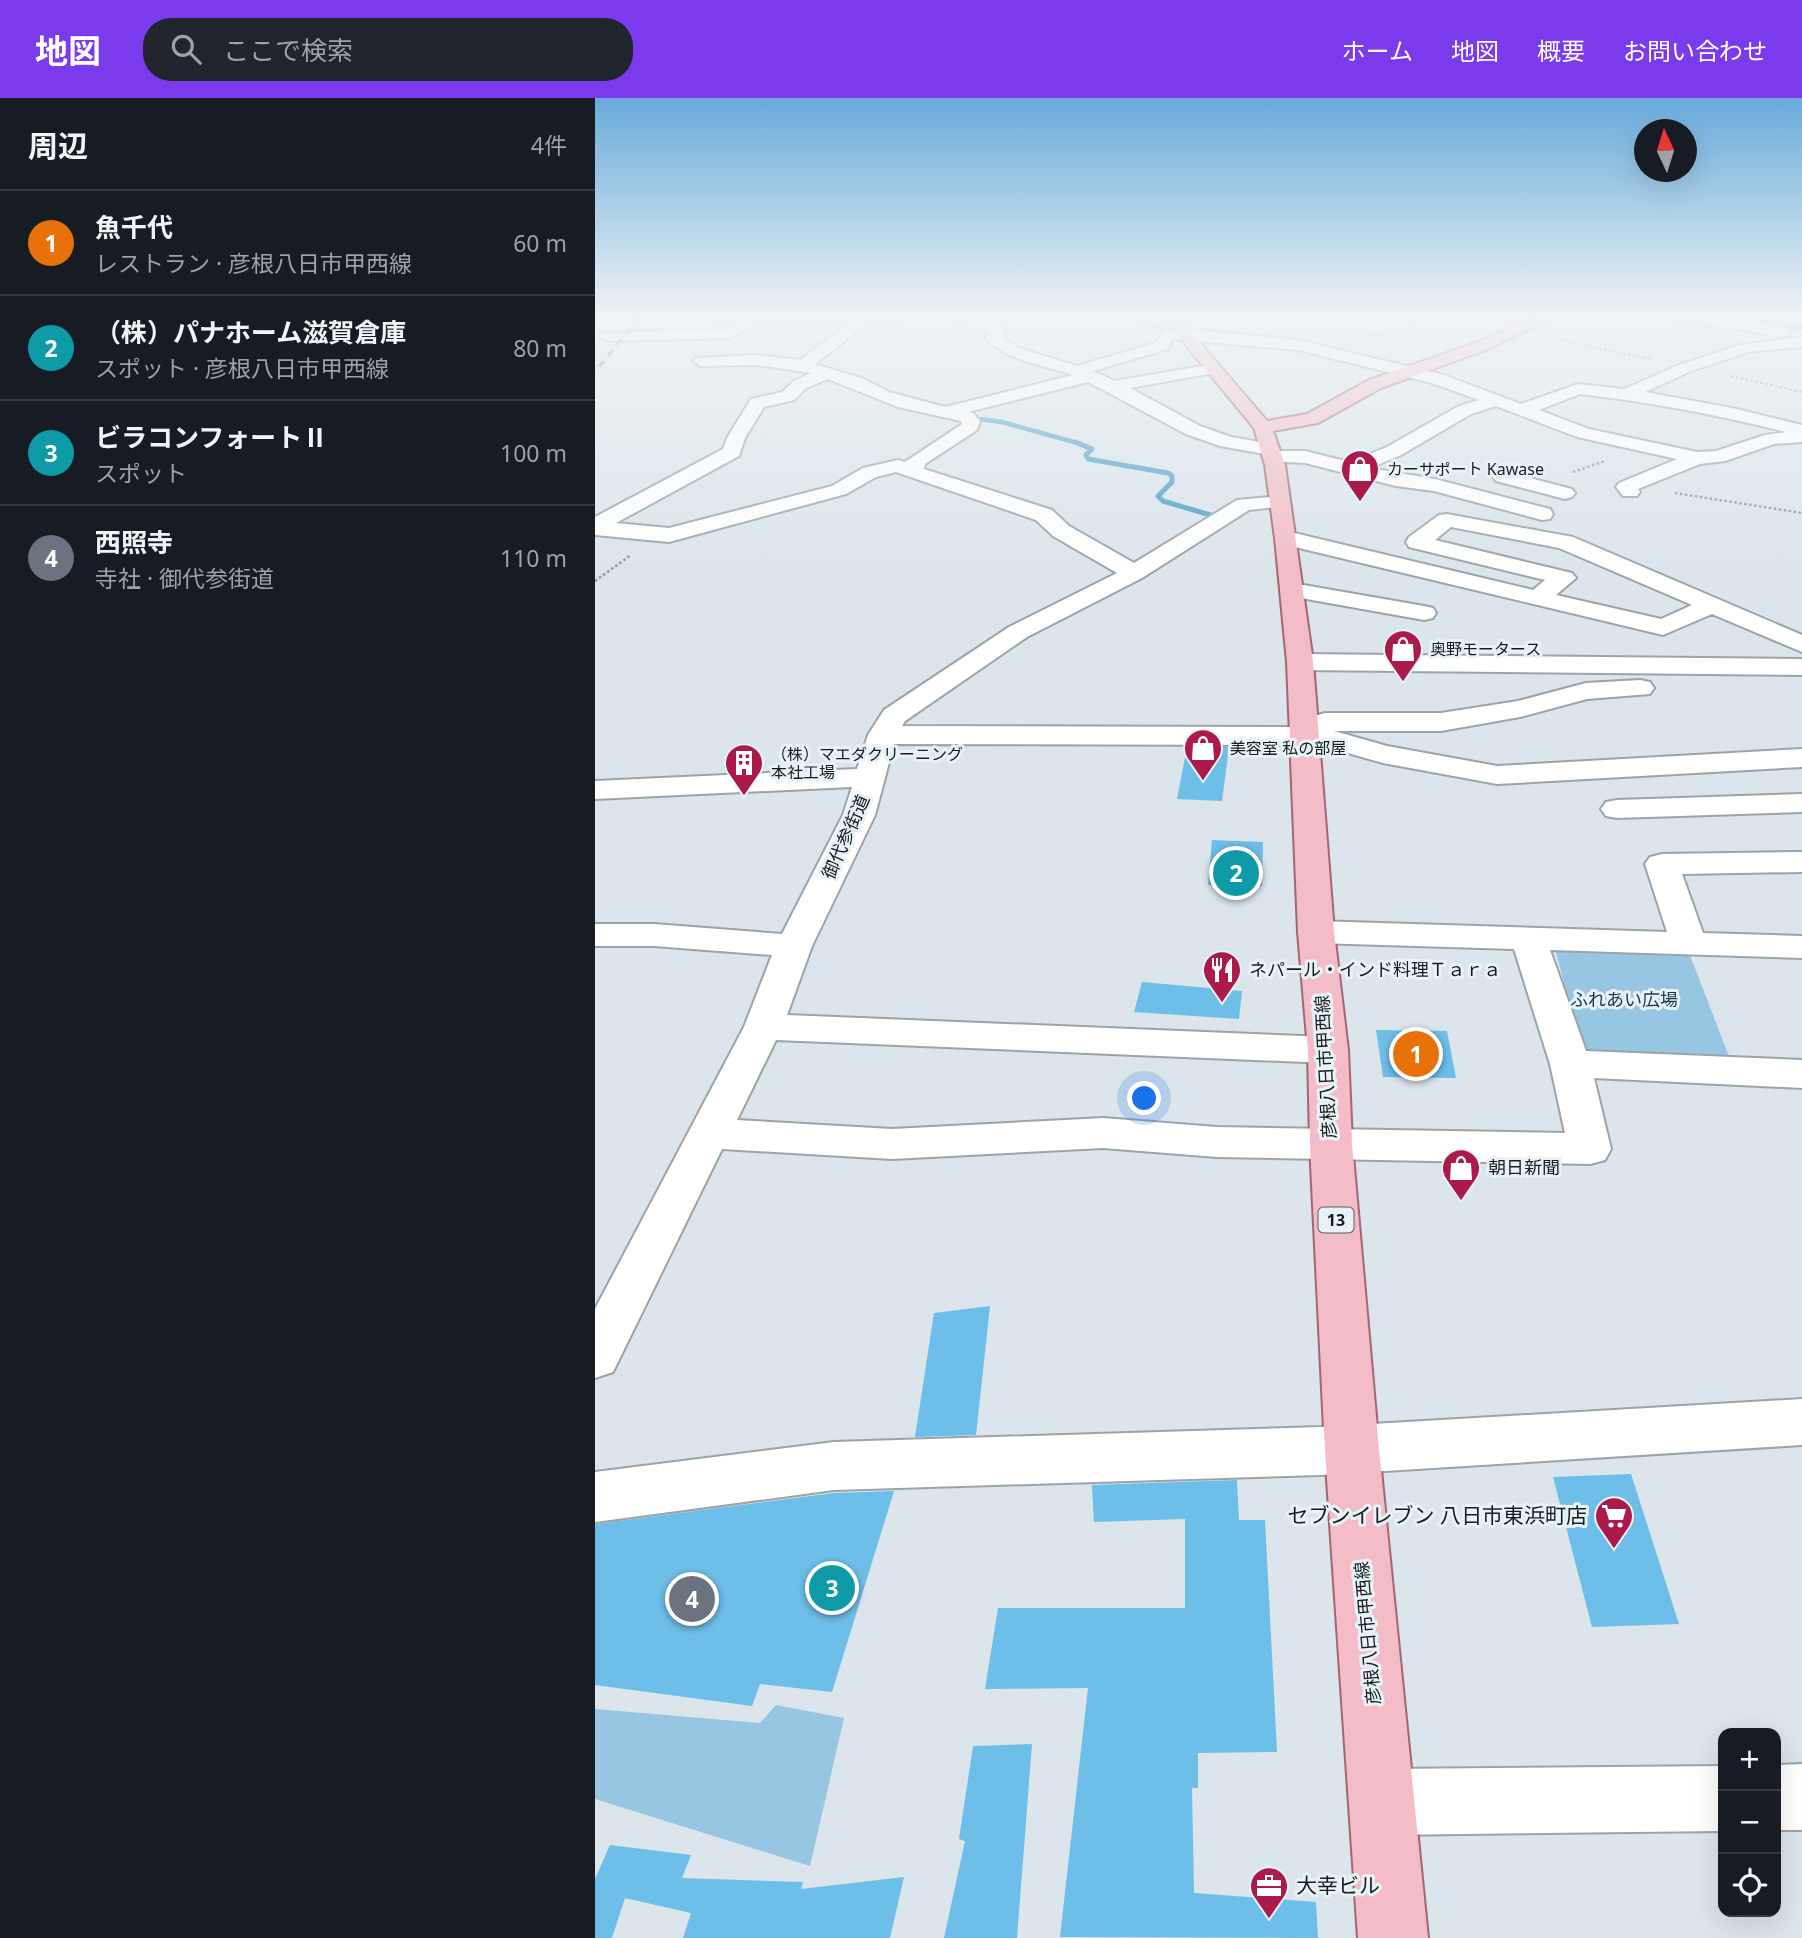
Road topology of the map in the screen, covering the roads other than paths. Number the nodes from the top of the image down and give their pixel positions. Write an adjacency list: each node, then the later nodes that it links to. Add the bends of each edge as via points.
1 (766, 401): 29 (street, via 757,403 732,452)
2 (898, 401): 14 (street)
3 (986, 401): 14 (street)
4 (1150, 401): 11 (street)
5 (1243, 401): 15 (main road, 彦根八日市甲西線)
6 (1345, 401): 15 (main road, via 1312,419)
7 (1495, 401): 20 (street, via 1465,410 1394,451)
8 (1500, 401): 13 (street)
9 (1544, 401): 13 (street)
10 (1664, 401): 16 (street)
11 (1153, 402): 12 (street); 18 (street, via 1193,430)
12 (1188, 408)
13 (1522, 409): 19 (street, via 1584,433)
14 (946, 412): 22 (street, via 967,417 971,426 915,462)
15 (1263, 428): 18 (main road, 彦根八日市甲西線 / 13)
16 (1802, 431)
17 (1802, 436): 19 (street)
18 (1272, 453): 20 (street); 27 (main road, 彦根八日市甲西線 / 13)
19 (1697, 458): 25 (street, via 1626,487)
20 (1352, 468): 24 (street)
21 (1485, 471): 26 (street, via 1575,490)
22 (914, 472): 29 (street, via 898,467 870,472 839,490 669,535); 30 (street, via 1044,515 1061,531)
23 (1459, 474): 24 (street)
24 (1436, 485): 26 (street)
25 (1630, 492)
26 (1525, 510): 28 (street)
27 (1283, 520): 30 (street, 御代参街道, via 1244,504); 31 (main road, 彦根八日市甲西線 / 13); 32 (street, 御代参街道)
28 (1575, 524)
29 (595, 527)
30 (1134, 573): 40 (street, 御代参街道, via 1018,632 894,716)
31 (1292, 590): 34 (street); 36 (main road, 彦根八日市甲西線 / 13)
32 (1537, 598): 33 (street, 御代参街道, via 1663,628); 33 (street, via 1564,578 1417,542 1447,520 1565,542)
33 (1711, 607): 35 (street)
34 (1424, 613)
35 (1802, 644)
36 (1300, 662): 37 (street); 39 (main road, 彦根八日市甲西線 / 13)
37 (1696, 665): 38 (street); 39 (street, via 1702,683 1586,691 1520,709 1441,722)
38 (1802, 667)
39 (1303, 729): 40 (street); 41 (street, via 1383,754 1497,775); 47 (main road, 彦根八日市甲西線 / 13)
40 (882, 735): 42 (street, 御代参街道)
41 (1802, 758)
42 (871, 777): 43 (street); 51 (street, 御代参街道, via 859,815)
43 (595, 790)
44 (1802, 803): 45 (street)
45 (1616, 809)
46 (1802, 862): 50 (street, via 1662,864)
47 (1316, 932): 49 (street); 54 (main road, 彦根八日市甲西線 / 13)
48 (595, 935): 51 (street)
49 (1529, 940): 50 (street); 55 (street)
50 (1688, 942): 52 (street)
51 (794, 946): 53 (street, 御代参街道)
52 (1802, 947)
53 (763, 1027): 54 (street); 57 (street, 御代参街道)
54 (1328, 1050): 58 (main road, 彦根八日市甲西線 / 13)
55 (1570, 1064): 56 (street); 58 (street, via 1590,1149)
56 (1802, 1074)
57 (708, 1133): 58 (street, via 892,1144 1103,1133); 59 (street, 御代参街道)
58 (1331, 1144): 61 (main road, 彦根八日市甲西線 / 13)
59 (597, 1346)
60 (1802, 1422): 61 (street)
61 (1352, 1450): 62 (street, via 834,1466); 66 (main road, 彦根八日市甲西線 / 13)
62 (595, 1497)
63 (1781, 1797): 64 (street)
64 (1802, 1797)
65 (1718, 1798): 66 (street)
66 (1383, 1802): 67 (main road, 彦根八日市甲西線 / 13)
67 (1393, 1938)

